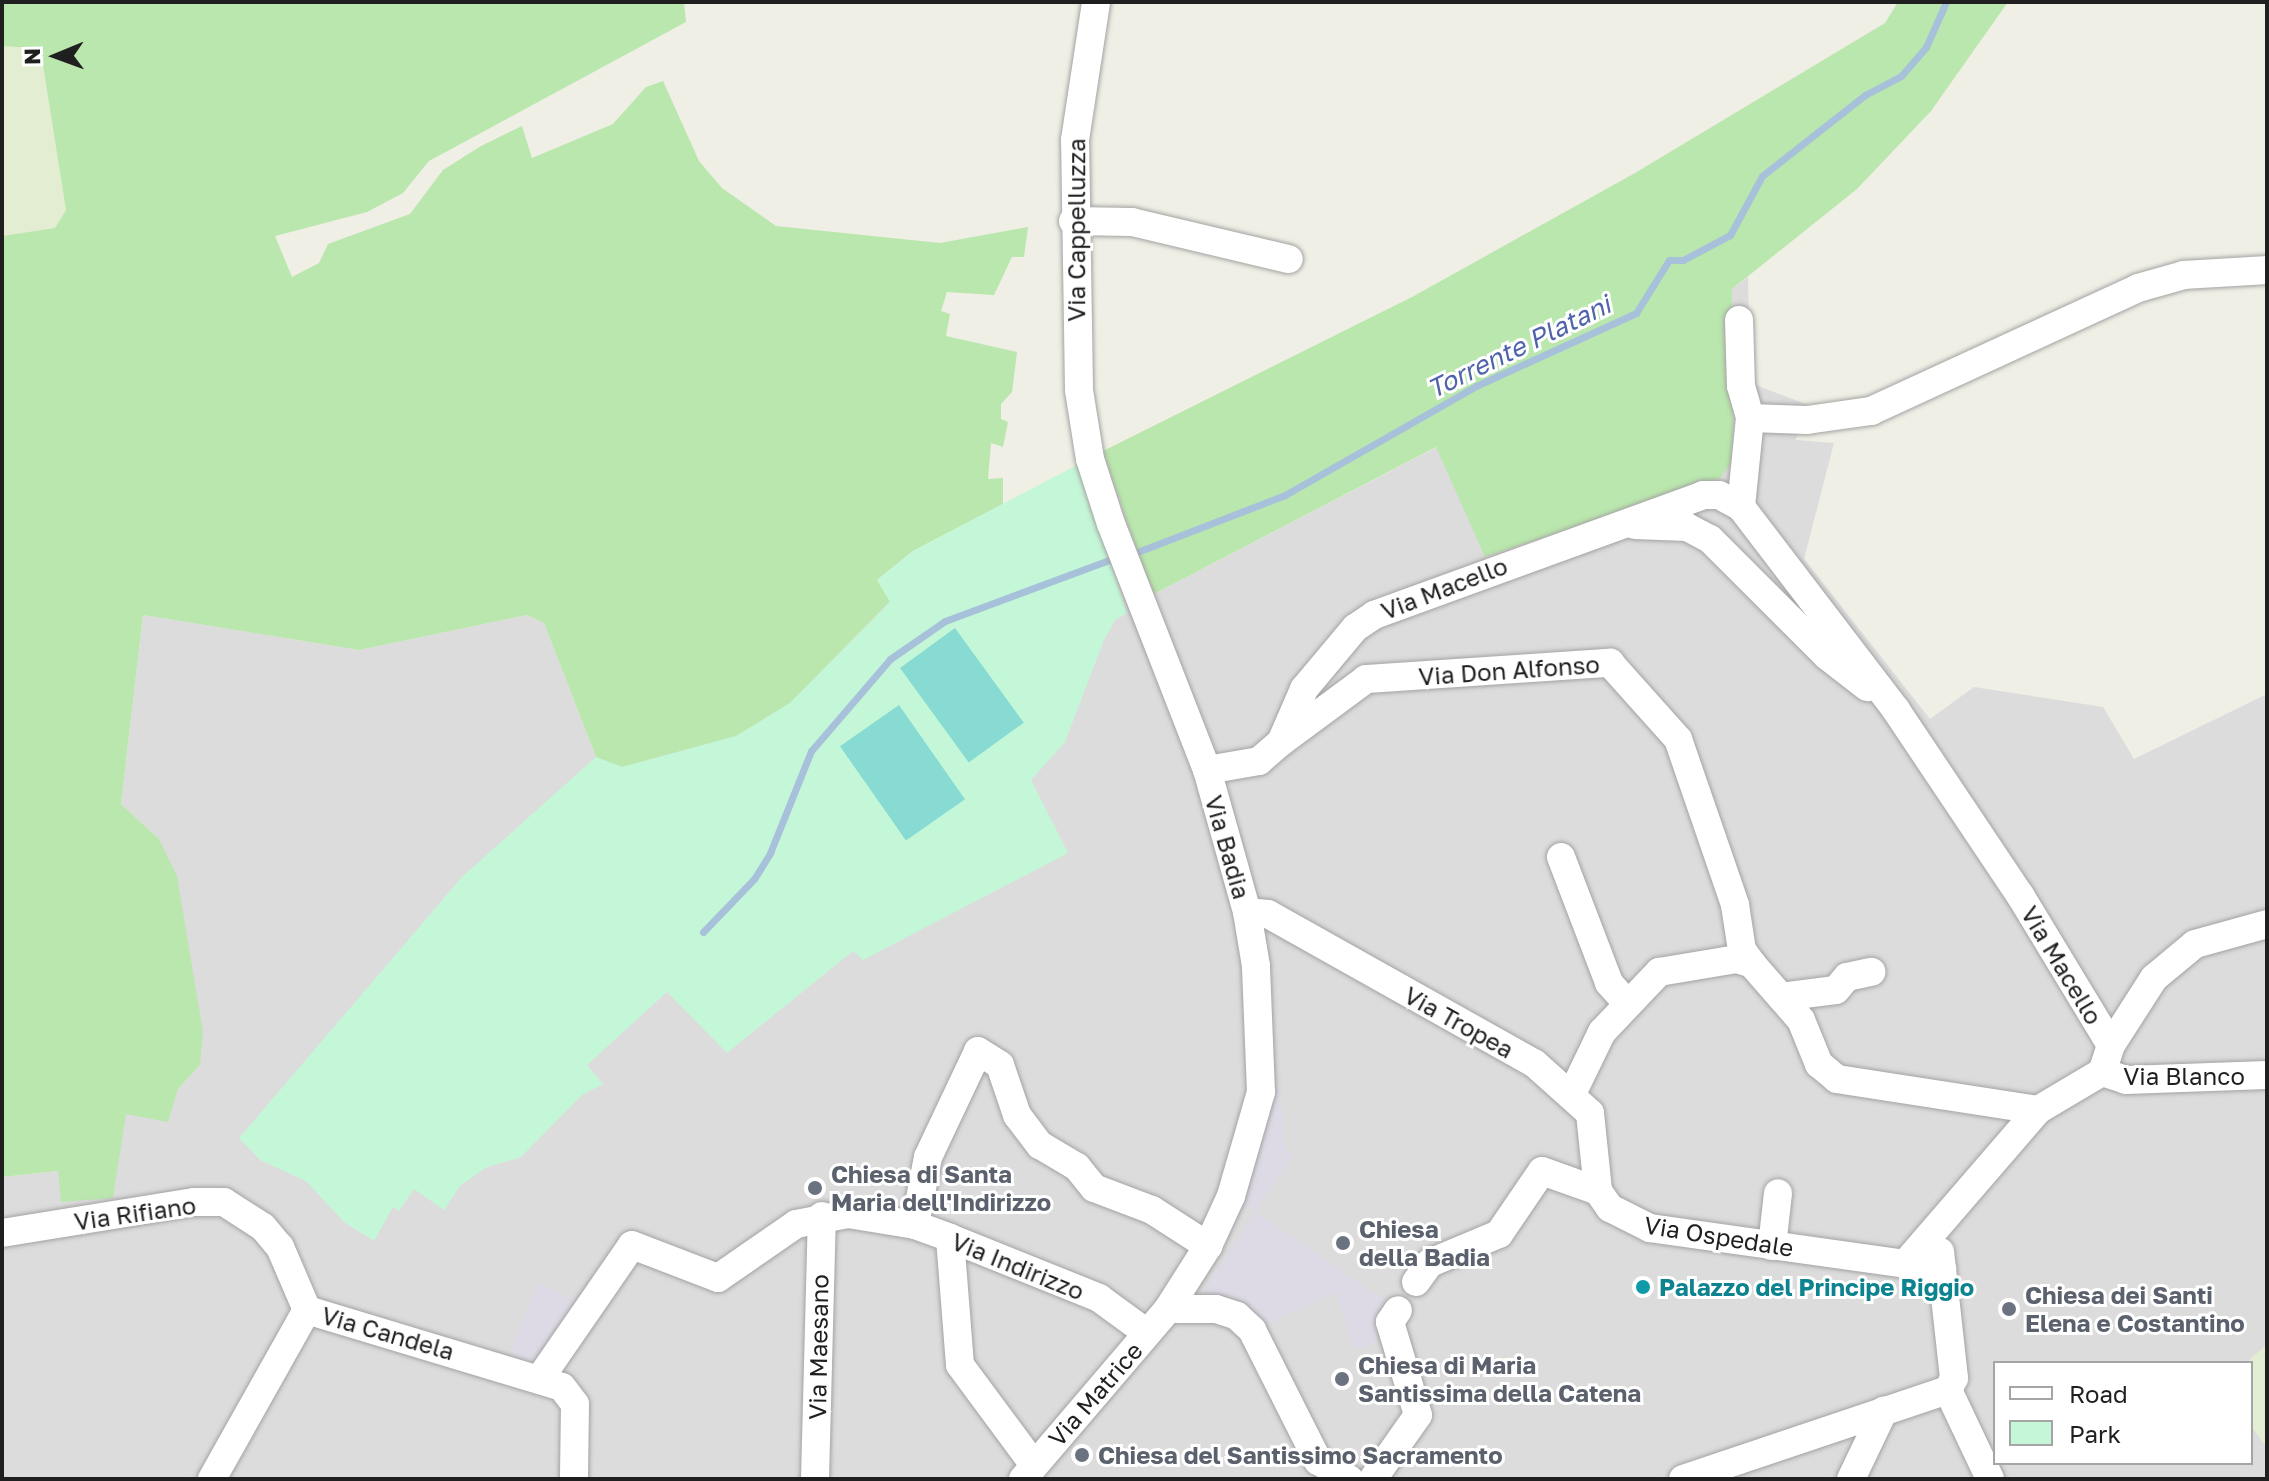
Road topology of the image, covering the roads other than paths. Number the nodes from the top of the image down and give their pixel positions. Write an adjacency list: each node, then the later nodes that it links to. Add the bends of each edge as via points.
1 (1096, 2): 2 (street, Via Cappelluzza, via 1075,140)
2 (1073, 221): 3 (street, via 1132,222); 7 (street, Via Cappelluzza, via 1079,390)
3 (1289, 259)
4 (2267, 270): 6 (street, via 2184,275 2138,288 1871,411 1807,420)
5 (1739, 320): 6 (street, via 1741,386)
6 (1750, 418): 8 (street, via 1747,454)
7 (1090, 459): 13 (street, Via Badia, via 1145,617)
8 (1730, 501): 9 (street, via 1703,495); 10 (street); 11 (street)
9 (1607, 527): 10 (street, via 1656,523 1687,527); 12 (street, Via Macello, via 1374,615 1355,628 1304,689)
10 (1710, 539): 11 (street)
11 (1803, 610): 21 (street, Via Macello, via 1827,656 1896,710 2020,895)
12 (1281, 742): 13 (street, via 1259,761); 17 (street, Via Don Alfonso, via 1366,679 1610,663 1678,739 1735,905 1742,950)
13 (1207, 770): 15 (street, Via Badia)
14 (1561, 857): 20 (street, via 1609,983)
15 (1247, 912): 23 (street, Via Tropea, via 1268,914 1534,1063); 32 (street, Via Badia, via 1256,966 1261,1092 1231,1196)
16 (2267, 924): 21 (street, via 2195,944 2154,978)
17 (1752, 964): 19 (street, Via Don Alfonso); 20 (street, via 1714,959 1659,972)
18 (1871, 972): 19 (street, via 1847,977 1836,990)
19 (1781, 997): 24 (street, Via Don Alfonso, via 1808,1032 1819,1064 1837,1079)
20 (1627, 1003): 23 (street, via 1602,1032)
21 (2106, 1058): 22 (street, Via Blanco, via 2126,1080); 24 (street)
22 (2267, 1075)
23 (1571, 1096): 25 (street, Via Tropea, via 1590,1113 1595,1126)
24 (2038, 1110): 28 (street)
25 (1598, 1191): 33 (street, Via Ospedale, via 1610,1208 1650,1228); 36 (street, Via Ospedale, via 1542,1171 1499,1234 1430,1263)
26 (1778, 1193): 33 (street)
27 (822, 1216): 29 (street, Via Indirizzo, via 848,1214); 41 (street, Via Indirizzo, via 796,1224 718,1278 632,1245); 47 (street, Via Maesano)
28 (1938, 1224): 34 (street); 35 (street)
29 (915, 1225): 31 (street, Via Indirizzo); 32 (street, via 928,1157 978,1051 1009,1079 1017,1115 1040,1145 1077,1167 1094,1188 1152,1210)
30 (2, 1233): 38 (street, Via Rifiano, via 194,1202 224,1202 263,1227 280,1247)
31 (950, 1238): 40 (street, Via Indirizzo, via 1099,1298); 44 (street, via 960,1365)
32 (1208, 1246): 37 (street, Via Matrice)
33 (1772, 1246): 34 (street, Via Ospedale)
34 (1905, 1264): 35 (street, Via Ospedale)
35 (1942, 1269): 42 (street, via 1954,1378)
36 (1416, 1282)
37 (1168, 1309): 40 (street, Via Matrice); 48 (street, via 1216,1309 1237,1316 1252,1330 1318,1461)
38 (307, 1310): 41 (street, Via Candela); 45 (street, Via Candela)
39 (1394, 1316): 49 (street, via 1418,1415)
40 (1147, 1333): 44 (street, Via Matrice)
41 (541, 1377): 46 (street, Via Candela, via 562,1387 575,1404)
42 (1948, 1390): 43 (street); 52 (street)
43 (1884, 1410): 50 (street); 51 (street)
44 (1028, 1472)
45 (212, 1479)
46 (574, 1479)
47 (815, 1479)
48 (1349, 1479)
49 (1373, 1479)
50 (1683, 1479)
51 (1851, 1479)
52 (1990, 1479)

